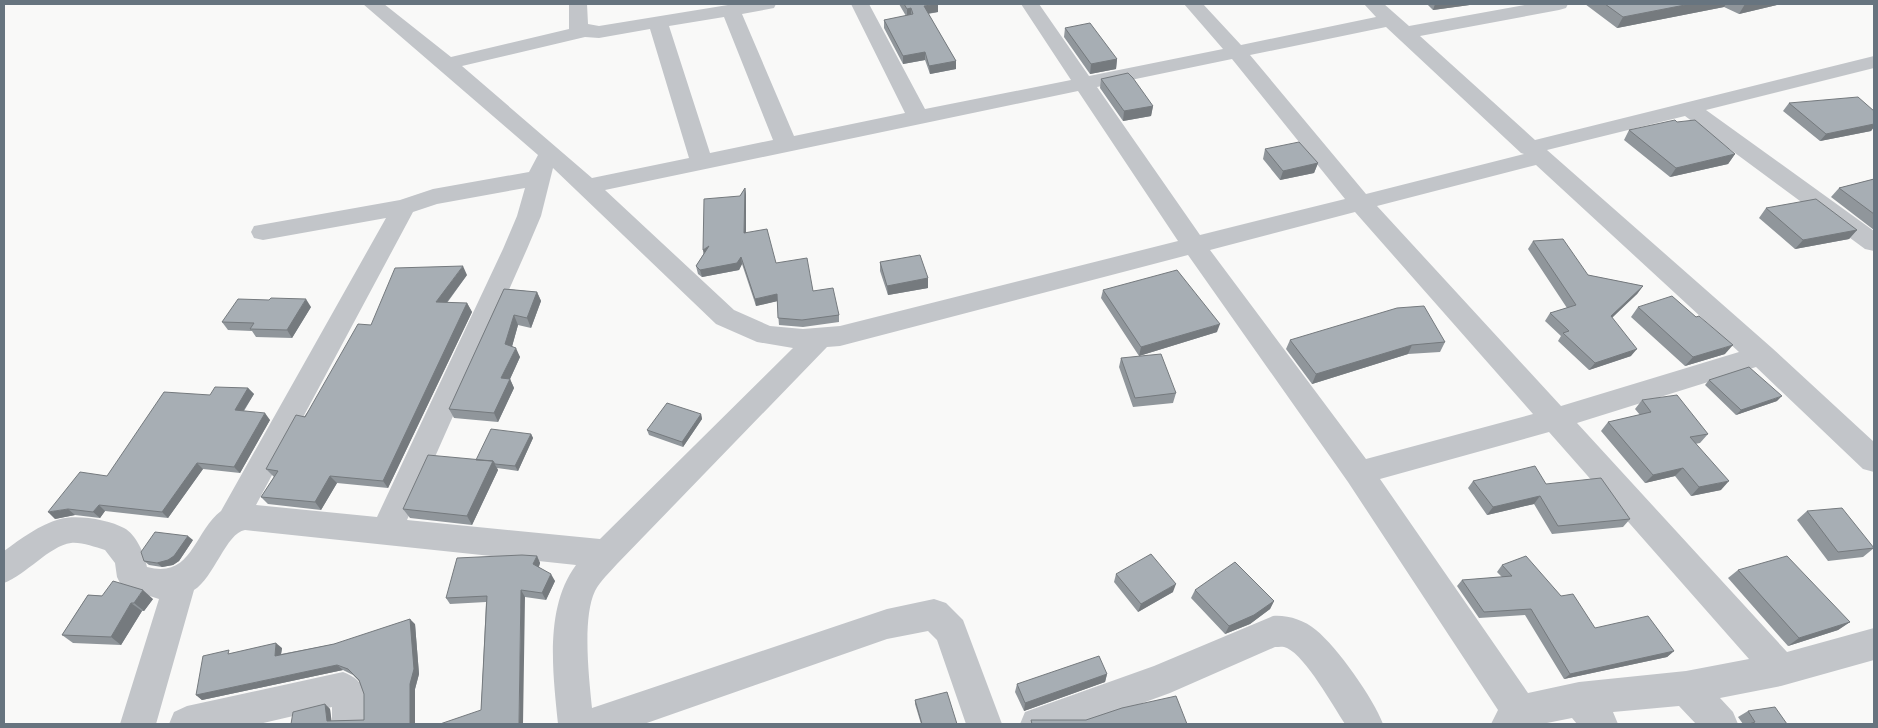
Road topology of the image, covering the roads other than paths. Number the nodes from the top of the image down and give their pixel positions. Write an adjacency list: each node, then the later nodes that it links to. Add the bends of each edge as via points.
1 (372, 4): 15 (street)
2 (578, 4): 12 (street, via 578,27)
3 (766, 4): 9 (street)
4 (860, 4): 18 (street)
5 (1030, 4): 16 (street)
6 (1193, 4): 13 (street)
7 (1373, 4): 11 (street)
8 (1559, 4): 11 (street)
9 (731, 10): 10 (street); 19 (street)
10 (658, 23): 12 (street, via 599,32); 22 (street)
11 (1399, 27): 13 (street); 20 (street)
12 (585, 31): 15 (street)
13 (1237, 52): 16 (street); 25 (street)
14 (1874, 62): 17 (street)
15 (447, 64): 21 (street)
16 (1084, 85): 18 (street); 29 (street)
17 (1690, 109): 20 (street); 28 (street)
18 (919, 119): 19 (street)
19 (786, 145): 22 (street)
20 (1534, 153): 25 (street); 31 (street)
21 (550, 154): 23 (street); 24 (street)
22 (702, 163): 24 (street)
23 (538, 178): 26 (street, via 433,197); 36 (street, via 526,224)
24 (587, 186): 30 (street, via 725,317 766,335 803,339)
25 (1360, 202): 29 (street); 32 (street)
26 (404, 207): 27 (street); 35 (street)
27 (263, 232)
28 (1874, 243)
29 (1194, 246): 30 (street, via 840,336); 34 (street)
30 (820, 337): 37 (street)
31 (1762, 355): 32 (street); 33 (street)
32 (1555, 419): 34 (street); 41 (street)
33 (1874, 460)
34 (1359, 473): 44 (street)
35 (232, 519): 36 (street, via 245,517); 39 (street, via 195,571)
36 (386, 532): 37 (street)
37 (606, 554): 48 (street, via 581,584 573,612 571,635)
38 (4, 570): 39 (street, via 44,541 57,534 78,530 115,538 130,559 133,577 160,584)
39 (181, 580): 45 (street)
40 (1874, 644): 41 (street)
41 (1781, 670): 42 (street)
42 (1686, 688): 43 (street); 53 (street)
43 (1589, 711): 44 (street)
44 (1515, 718)
45 (138, 724)
46 (187, 724): 47 (street, via 343,689 350,698)
47 (350, 724)
48 (576, 724)
49 (595, 724): 50 (street, via 886,624 934,614 951,631)
50 (984, 724)
51 (1038, 724): 52 (street, via 1158,681 1282,631 1297,635 1313,648)
52 (1365, 724)
53 (1720, 724)

